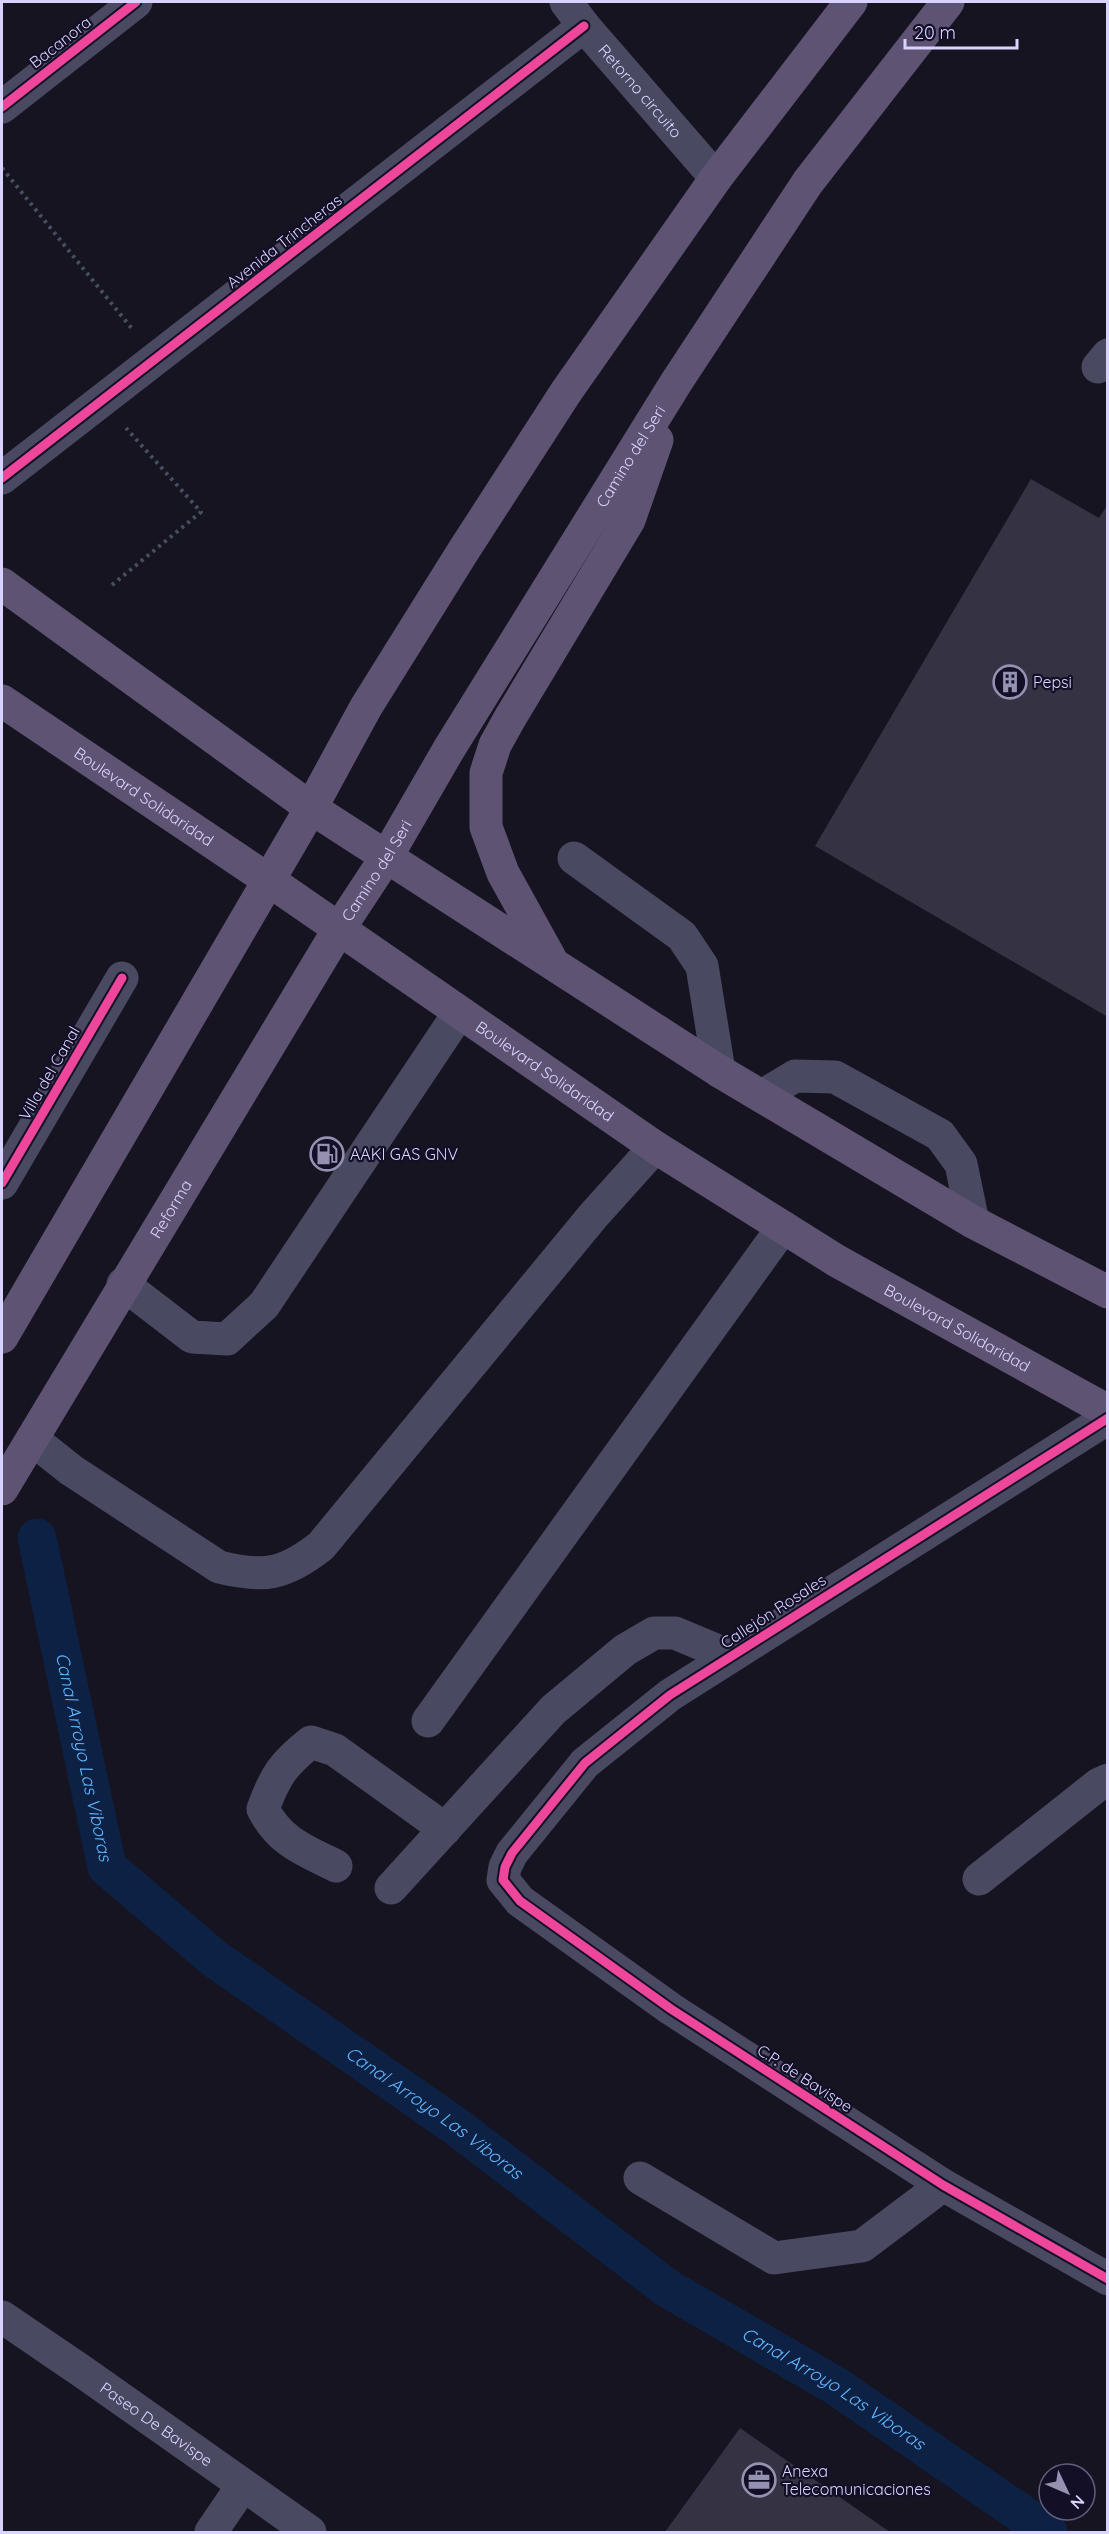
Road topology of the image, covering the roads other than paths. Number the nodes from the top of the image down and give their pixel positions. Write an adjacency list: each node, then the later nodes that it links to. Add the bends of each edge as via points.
1 (136, 2): 5 (street, Bacanora)
2 (851, 2): 6 (main road)
3 (948, 2): 7 (main road, Camino del Seri, via 808,182)
4 (575, 14): 6 (street, Retorno circuito); 8 (street, Avenida Trincheras, via 156,359)
5 (2, 107)
6 (716, 178): 11 (main road, via 566,392 474,533 366,707)
7 (677, 381): 12 (main road, Camino del Seri); 16 (main road, via 629,520 510,718 486,773 486,826 503,873)
8 (2, 478)
9 (2, 584): 11 (main road)
10 (2, 701): 14 (main road, Boulevard Solidaridad)
11 (311, 807): 12 (main road); 14 (main road)
12 (387, 856): 15 (main road, Camino del Seri); 16 (main road)
13 (574, 858): 19 (street, via 682,936 702,966)
14 (267, 879): 15 (main road, Boulevard Solidaridad); 27 (main road)
15 (339, 929): 18 (main road, Boulevard Solidaridad); 25 (main road, Reforma)
16 (552, 962): 19 (main road)
17 (122, 978): 22 (street, Villa del Canal)
18 (459, 1013): 21 (main road, Boulevard Solidaridad); 25 (street, via 264,1305 227,1339 192,1337)
19 (720, 1071): 20 (main road)
20 (762, 1096): 23 (main road); 23 (street, via 795,1076 835,1077 940,1135 961,1164)
21 (655, 1148): 24 (main road, Boulevard Solidaridad); 30 (street, via 593,1216 321,1546 298,1563 266,1573 219,1567 71,1470)
22 (2, 1183)
23 (973, 1222): 26 (main road)
24 (783, 1227): 28 (main road, Boulevard Solidaridad); 33 (street)
25 (123, 1284): 30 (main road, Reforma)
26 (1107, 1292)
27 (2, 1337)
28 (1107, 1411)
29 (1107, 1418): 32 (street, Callejón Rosales)
30 (32, 1439): 31 (main road, Reforma)
31 (2, 1489)
32 (730, 1656): 35 (street, via 675,1633 654,1633 553,1710); 38 (street, Callejón Rosales, via 670,1695 585,1763 512,1853)
33 (428, 1721)
34 (1107, 1780): 37 (street)
35 (445, 1829): 36 (street, via 335,1750 311,1742 290,1759 273,1781 263,1809 272,1826 289,1842); 39 (street)
36 (336, 1866)
37 (979, 1879)
38 (503, 1880): 41 (street, C.P. de Bavispe, via 520,1901 671,2009)
39 (391, 1888)
40 (640, 2178): 41 (street, via 774,2258 862,2246)
41 (943, 2186): 42 (street, C.P. de Bavispe)
42 (1107, 2279)
43 (2, 2317): 44 (street, Paseo De Bavispe)
44 (243, 2485): 45 (street); 46 (street, Paseo De Bavispe)
45 (211, 2532)
46 (310, 2532)

